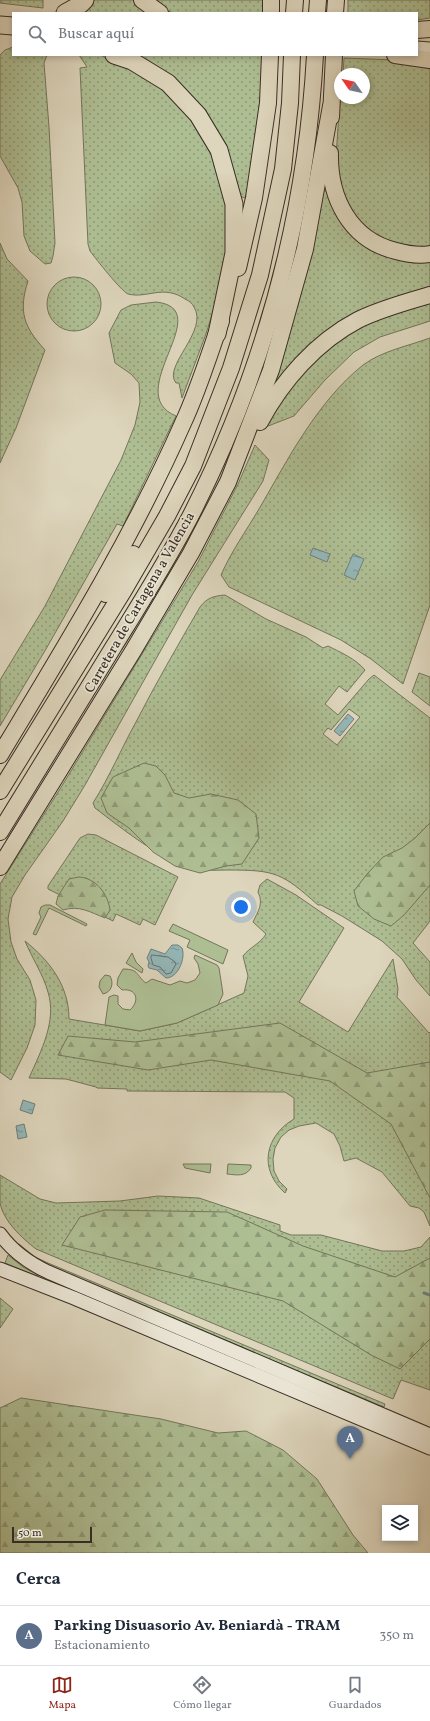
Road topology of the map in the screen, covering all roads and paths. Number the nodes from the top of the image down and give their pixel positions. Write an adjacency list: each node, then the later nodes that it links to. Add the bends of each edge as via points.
1 (85, 0): 7 (highway)
2 (142, 0): 8 (highway)
3 (272, 0): 9 (highway)
4 (295, 0): 10 (highway)
5 (318, 0): 11 (highway)
6 (336, 0): 12 (highway)
7 (66, 12)
8 (159, 12)
9 (271, 12)
10 (294, 12)
11 (317, 12)
12 (335, 12)
13 (0, 20): 14 (highway)
14 (12, 20)
15 (0, 25): 16 (highway)
16 (12, 26)
17 (430, 28): 18 (highway)
18 (418, 30)
19 (0, 34): 20 (highway)
20 (12, 34)
21 (418, 37): 22 (main road)
22 (430, 37)
23 (418, 48): 24 (main road)
24 (430, 49)
25 (118, 56): 35 (highway, via 132,60 168,83 198,115 219,150 234,204 234,253)
26 (270, 56): 35 (highway, via 268,102 254,198 236,276)
27 (292, 56): 36 (highway, Carretera de Cartagena a Valencia, via 283,169 262,267)
28 (315, 56): 41 (highway, Carretera de Cartagena a Valencia, via 301,190 289,249 258,358 190,517 158,575)
29 (334, 56): 32 (highway)
30 (402, 56): 31 (highway)
31 (430, 60)
32 (332, 106): 33 (highway, via 330,165 335,194 345,216 361,234 385,248 405,254); 37 (highway, via 305,249 271,370)
33 (430, 254)
34 (430, 295): 37 (highway, via 358,320 327,341 299,366 269,404)
35 (217, 334): 38 (highway, via 184,422 151,492 113,564)
36 (231, 368): 38 (highway, via 158,514); 40 (highway, Carretera de Cartagena a Valencia, via 193,466 167,516)
37 (228, 482): 42 (highway, via 133,652)
38 (34, 700): 39 (highway)
39 (0, 755)
40 (0, 791)
41 (0, 832)
42 (0, 867)
43 (0, 1234): 45 (main road, via 22,1257 48,1272)
44 (0, 1269): 46 (main road)
45 (430, 1435)
46 (430, 1448)

